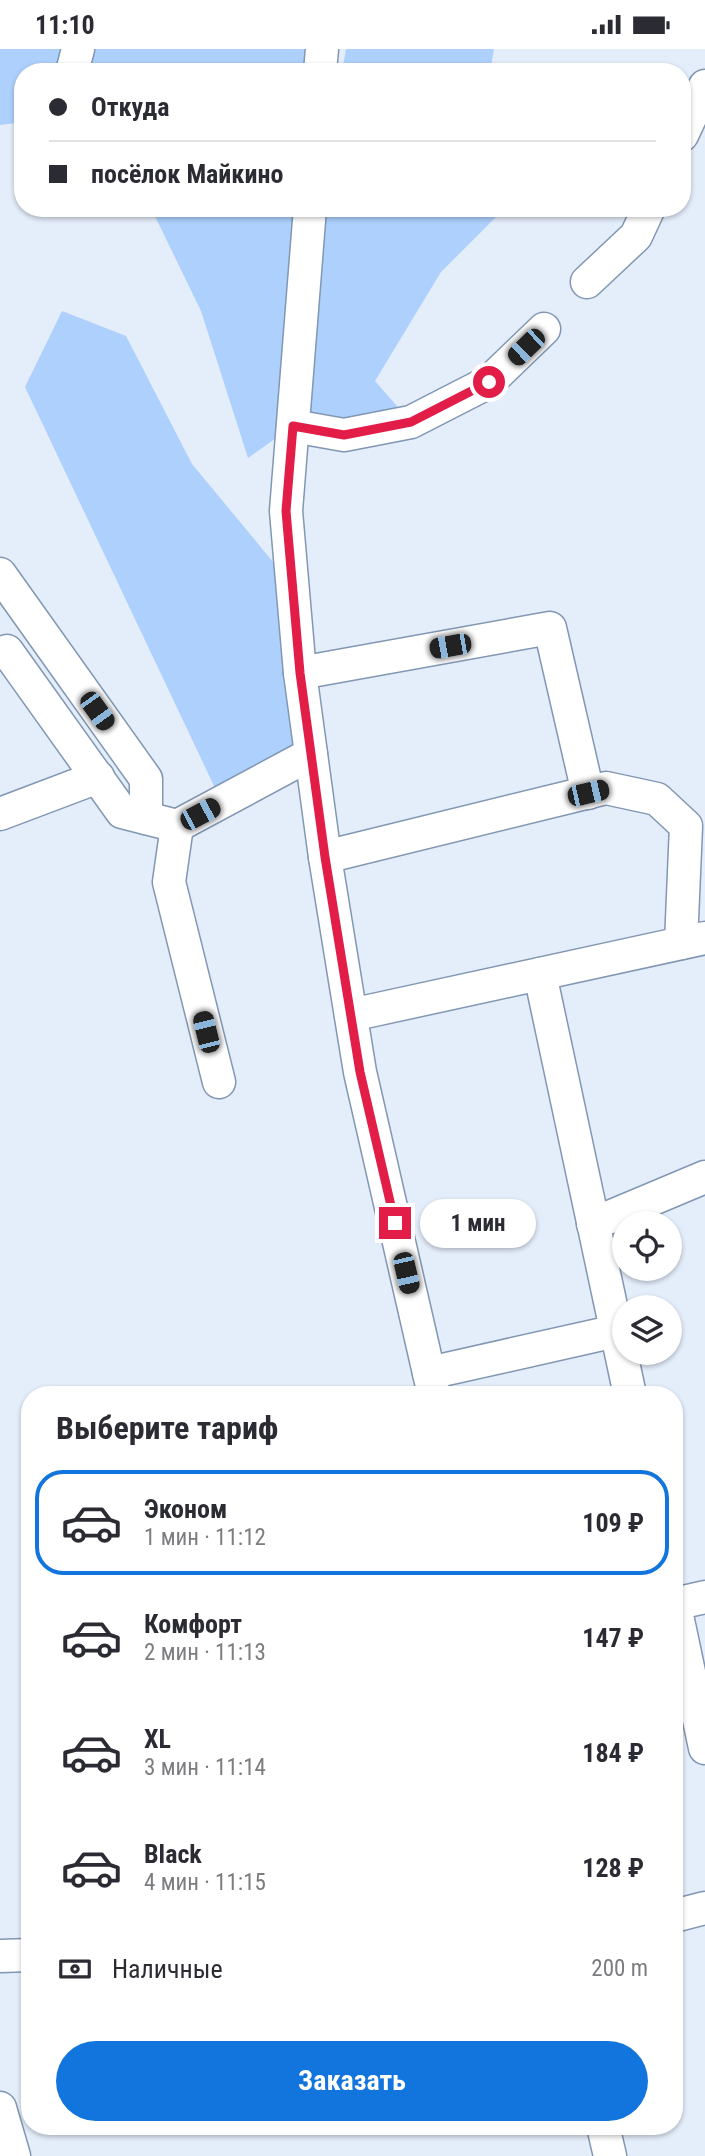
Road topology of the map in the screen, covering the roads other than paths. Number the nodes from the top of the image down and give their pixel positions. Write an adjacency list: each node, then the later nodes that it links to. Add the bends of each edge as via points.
1 (705, 86): 2 (street)
2 (691, 116)
3 (309, 217): 7 (street)
4 (645, 217): 5 (street, via 636,236)
5 (587, 282)
6 (544, 329): 7 (street, via 489,382 411,422 344,435)
7 (293, 426): 10 (street, via 286,511)
8 (0, 574): 15 (street, via 146,779)
9 (7, 651): 12 (street)
10 (300, 673): 11 (street); 13 (street, via 550,628)
11 (311, 754): 16 (street); 17 (street)
12 (98, 778): 14 (street); 15 (street, via 122,812)
13 (588, 793): 17 (street); 18 (street, via 606,788 657,799 686,826)
14 (0, 814)
15 (146, 818): 16 (street)
16 (177, 826): 21 (street, via 169,882)
17 (325, 857): 20 (street)
18 (693, 940): 19 (street)
19 (540, 974): 20 (street); 23 (street)
20 (351, 1015): 27 (street)
21 (219, 1082)
22 (705, 1177): 23 (street)
23 (593, 1224): 24 (street)
24 (612, 1312)
25 (612, 1332): 27 (street)
26 (623, 1365): 28 (street)
27 (432, 1384)
28 (628, 1386)
29 (705, 1597): 30 (street)
30 (683, 1601)
31 (683, 1645): 32 (street)
32 (705, 1748)
33 (705, 1908): 34 (street)
34 (683, 1914)
35 (21, 1955): 36 (street)
36 (0, 1956)
37 (0, 2108): 39 (street)
38 (605, 2135): 40 (street)
39 (14, 2156)
40 (610, 2156)

